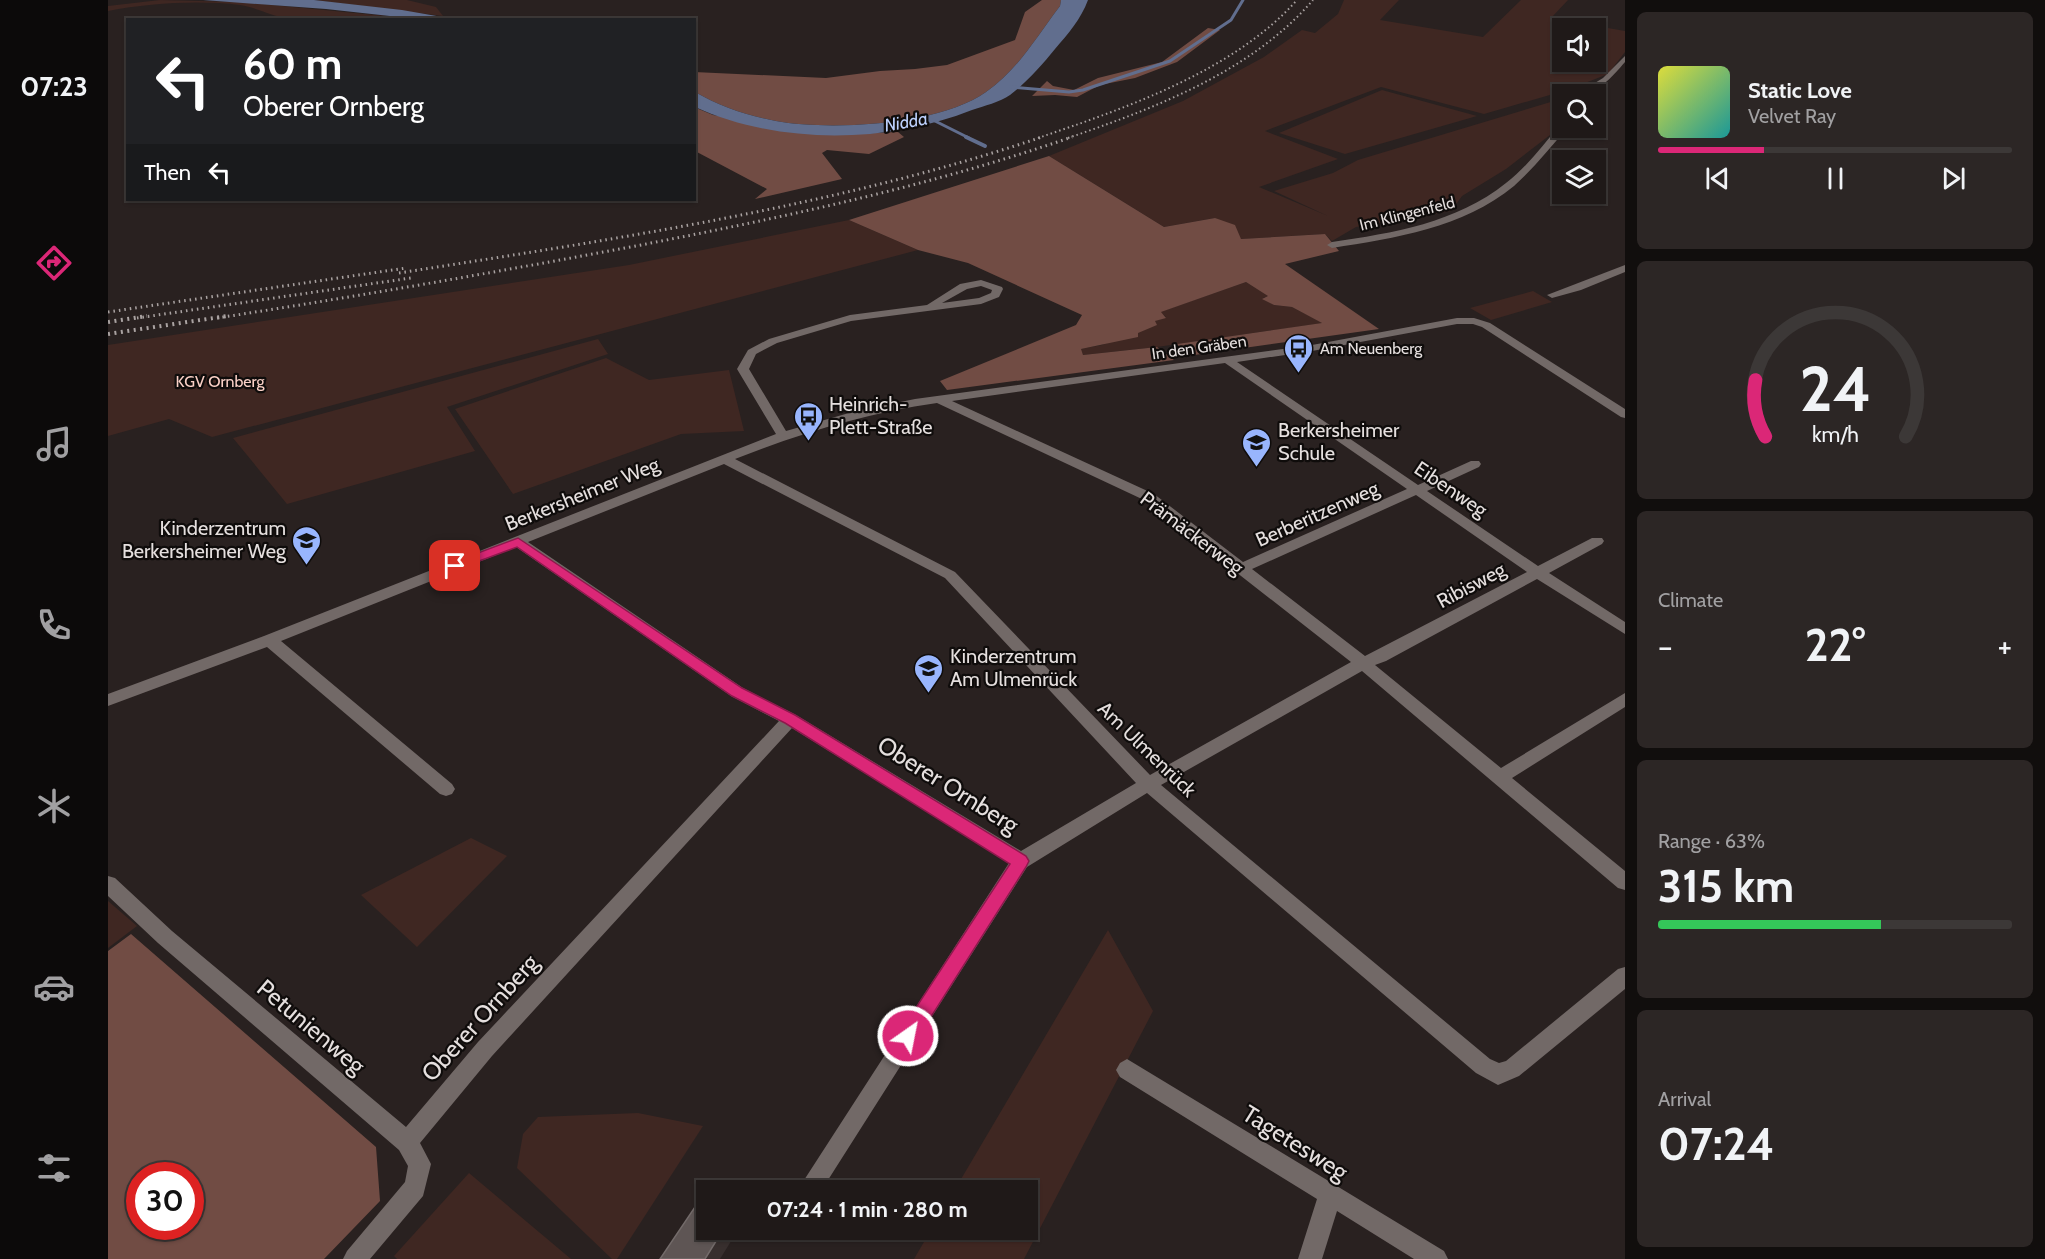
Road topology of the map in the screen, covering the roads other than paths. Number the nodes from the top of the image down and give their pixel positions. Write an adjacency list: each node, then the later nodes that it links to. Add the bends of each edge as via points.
1 (1625, 58): 2 (street)
2 (1599, 84)
3 (1553, 138): 4 (street, Im Klingenfeld, via 1510,184 1461,216 1400,233)
4 (1332, 245)
5 (1625, 268): 6 (street)
6 (1552, 294)
7 (932, 305): 7 (street, via 981,301 998,289 991,284 968,284); 12 (street, via 857,316 773,341 752,352 743,369)
8 (1227, 360): 9 (street, In den Gräben); 11 (street, In den Gräben, via 1474,321); 15 (street, Eibenweg)
9 (939, 400): 10 (street, In den Gräben); 18 (street, Prämäckerweg, via 1149,497)
10 (915, 403): 12 (street, Berkersheimer Weg)
11 (1625, 414)
12 (783, 436): 13 (street, Berkersheimer Weg)
13 (725, 459): 17 (street, Berkersheimer Weg); 27 (street, Am Ulmenrück, via 950,575)
14 (1475, 464): 15 (street, Berberitzenweg)
15 (1419, 490): 18 (street, Berberitzenweg); 19 (street, Eibenweg)
16 (1597, 541): 19 (street, Ribisweg)
17 (518, 542): 21 (street, Berkersheimer Weg); 25 (street, Oberer Ornberg, via 737,692)
18 (1240, 569): 22 (street, Prämäckerweg)
19 (1538, 573): 20 (street, Eibenweg); 22 (street, Ribisweg)
20 (1625, 629)
21 (269, 640): 24 (street, Berkersheimer Weg); 28 (street)
22 (1363, 663): 26 (street, Prämäckerweg); 27 (street)
23 (1625, 699): 26 (street)
24 (108, 700)
25 (790, 719): 29 (street, Oberer Ornberg); 34 (street, Oberer Ornberg, via 485,1049)
26 (1500, 777): 30 (street, Prämäckerweg)
27 (1148, 784): 29 (street); 32 (street, Am Ulmenrück, via 1483,1066 1498,1074 1512,1069)
28 (446, 789)
29 (1021, 861): 35 (street, Oberer Ornberg)
30 (1625, 882)
31 (108, 884): 34 (street, Petunienweg)
32 (1625, 976)
33 (1127, 1070): 36 (street, Tagetesweg)
34 (407, 1142): 37 (street, Petunienweg, via 420,1164 415,1188)
35 (815, 1180)
36 (1330, 1196): 38 (street); 39 (street, Tagetesweg)
37 (355, 1259)
38 (1310, 1259)
39 (1436, 1259)

